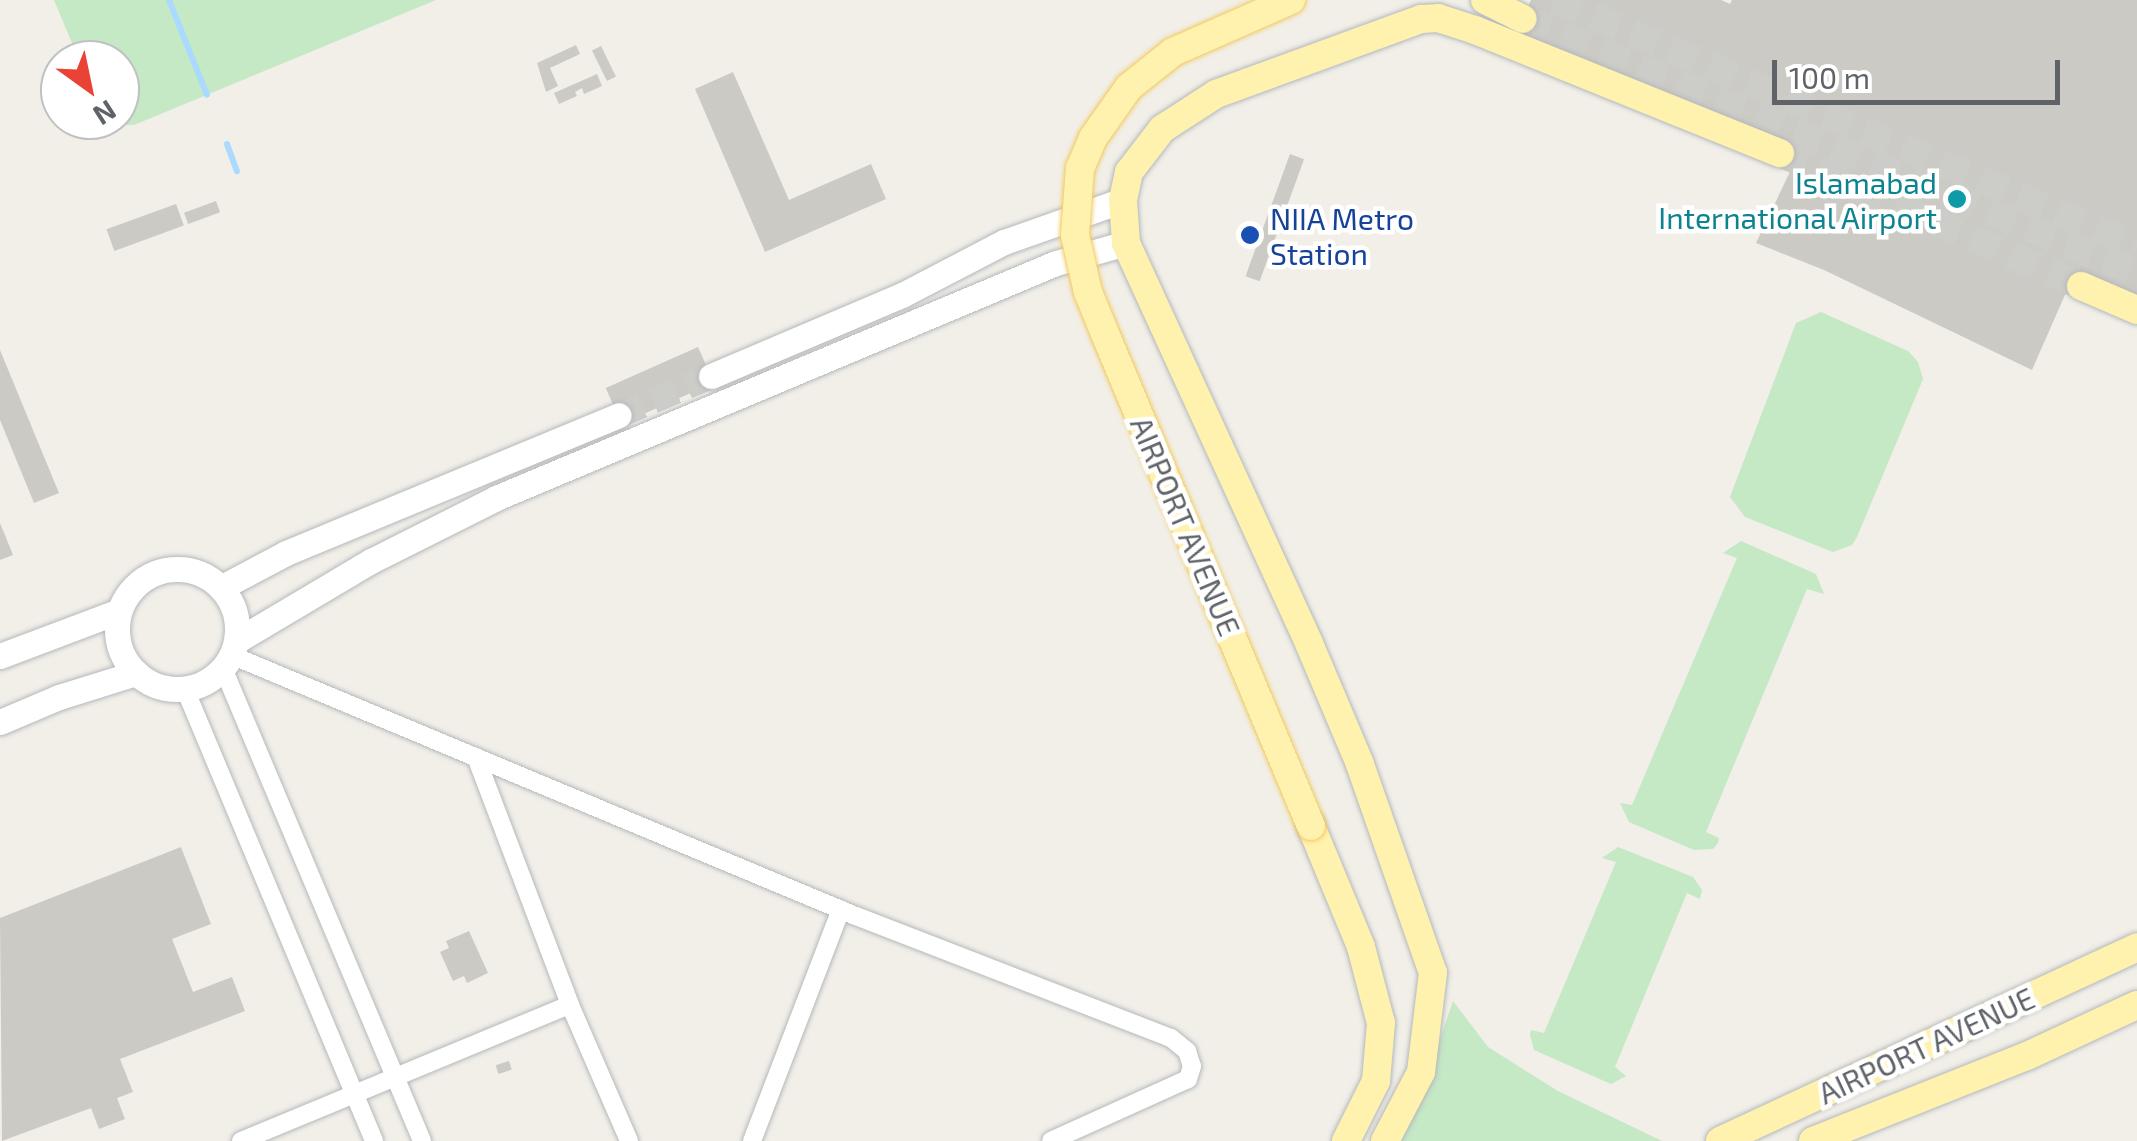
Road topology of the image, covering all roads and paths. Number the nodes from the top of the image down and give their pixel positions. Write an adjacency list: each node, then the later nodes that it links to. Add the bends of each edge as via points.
1 (1291, 0): 31 (main road, AIRPORT AVENUE, bridge, via 1173,52 1130,87 1080,168 1075,234 1088,292 1361,947 1381,1023 1376,1081)
2 (1485, 0): 3 (main road)
3 (1523, 19)
4 (1780, 152): 5 (main road, via 1475,30 1421,19 1216,94 1182,113 1143,149)
5 (1123, 200): 6 (main road); 9 (street, via 1004,242 902,295 722,371)
6 (1126, 243): 9 (street, via 1056,263); 32 (main road, via 1360,764 1433,973 1421,1072)
7 (2081, 286): 8 (main road)
8 (2137, 310)
9 (744, 396): 13 (street, via 444,522)
10 (619, 415): 11 (street, via 286,553)
11 (222, 588): 12 (street, via 191,569 172,568 139,582); 13 (street, via 232,603)
12 (119, 611): 14 (street); 15 (street, via 118,644)
13 (230, 655): 16 (street); 18 (street); 23 (street)
14 (0, 656)
15 (136, 674): 16 (street); 17 (street)
16 (185, 689): 24 (street)
17 (0, 722)
18 (476, 758): 19 (street); 21 (street)
19 (841, 909): 29 (street); 30 (street, via 1172,1038 1188,1052 1188,1080)
20 (2135, 948): 33 (main road, AIRPORT AVENUE)
21 (570, 1004): 23 (street); 28 (street)
22 (2137, 1005): 34 (main road, AIRPORT AVENUE)
23 (396, 1076): 24 (street); 27 (street)
24 (355, 1093): 25 (street); 26 (street)
25 (241, 1141)
26 (374, 1141)
27 (422, 1141)
28 (629, 1141)
29 (752, 1141)
30 (1051, 1141)
31 (1346, 1141)
32 (1384, 1141)
33 (1720, 1141)
34 (1813, 1141)

